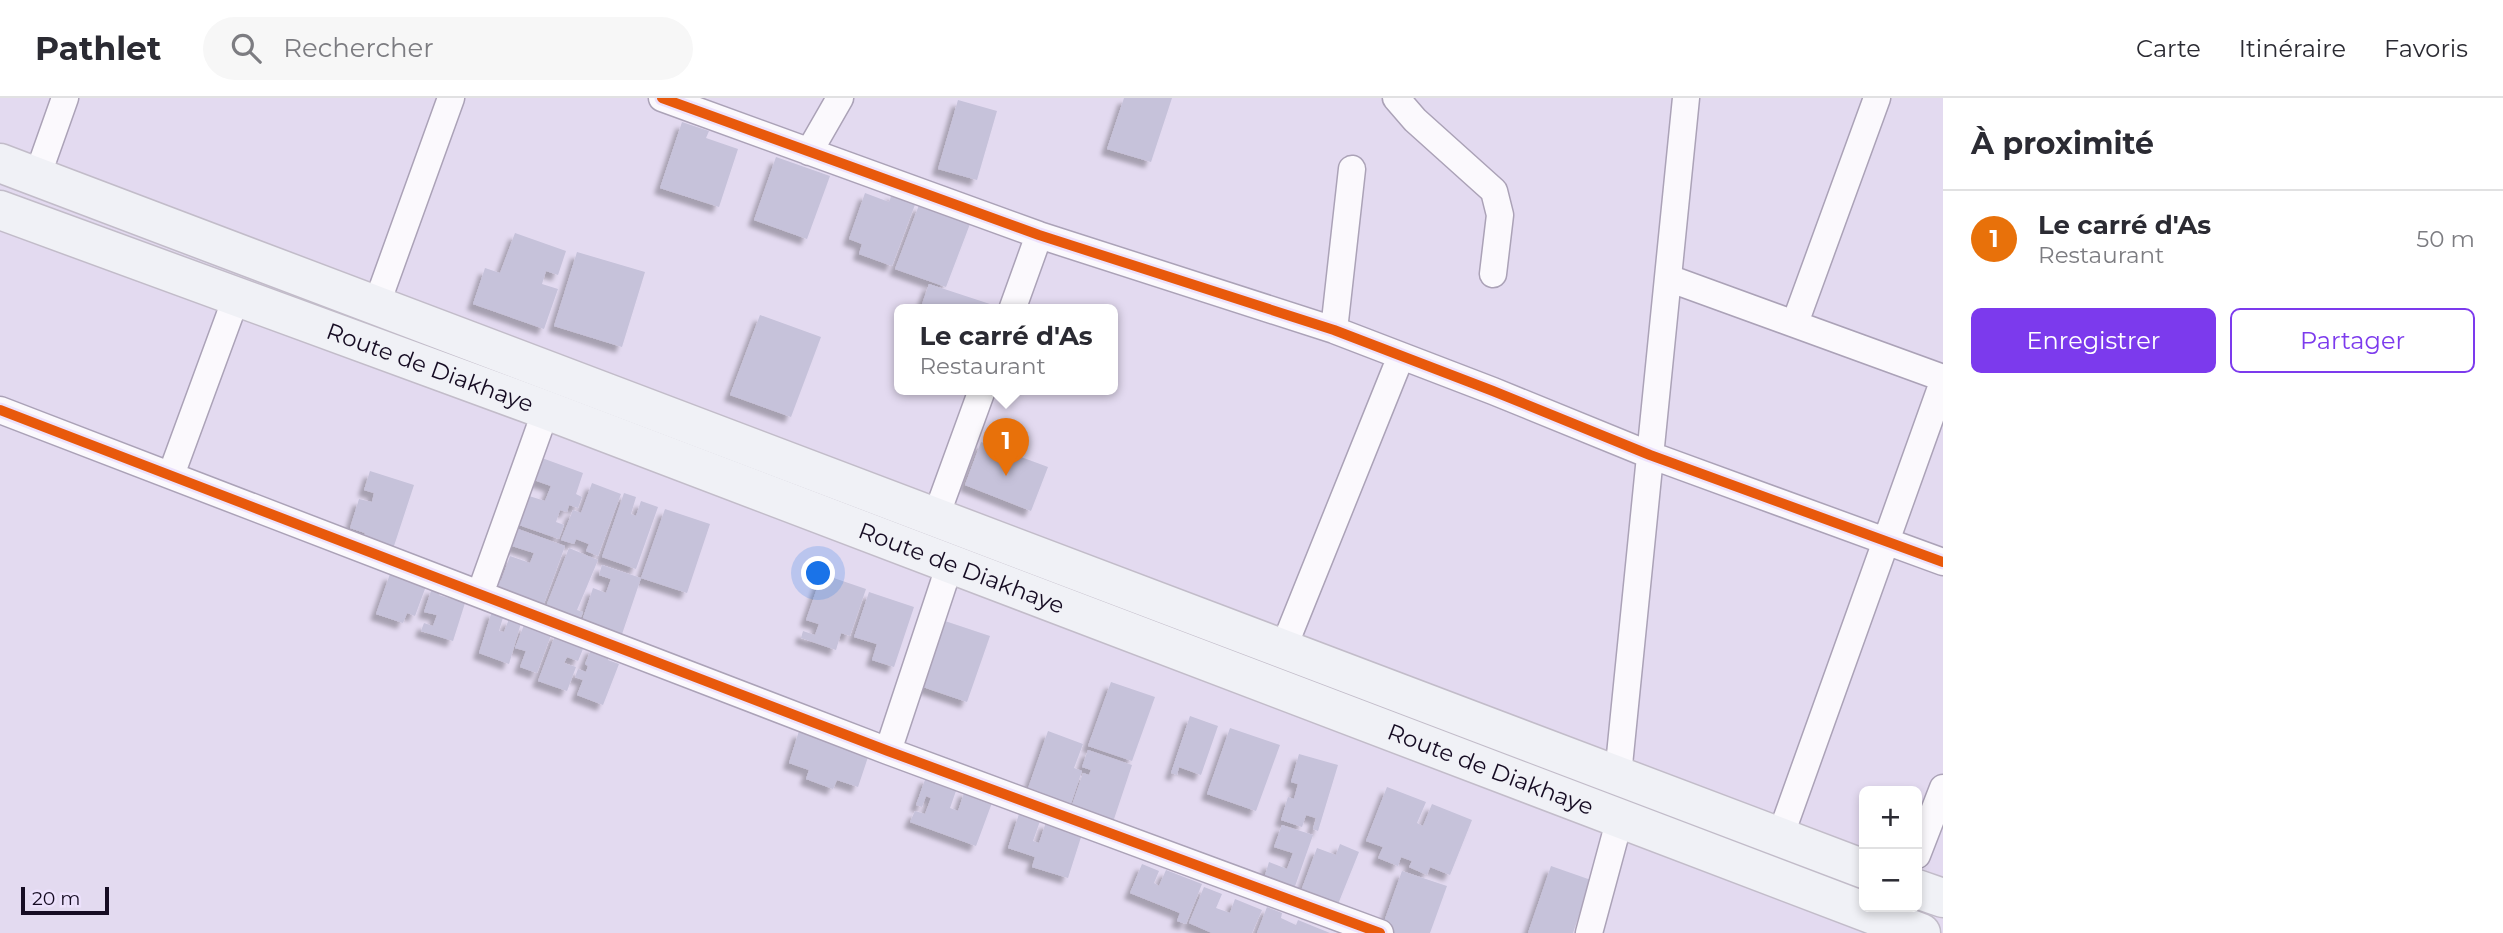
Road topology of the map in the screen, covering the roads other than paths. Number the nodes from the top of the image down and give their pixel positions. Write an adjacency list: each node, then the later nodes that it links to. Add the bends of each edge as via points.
1 (65, 98): 11 (street)
2 (451, 98): 18 (street)
3 (662, 98): 8 (street)
4 (840, 98): 8 (street)
5 (1396, 98): 14 (street, via 1494,191 1500,215)
6 (1686, 98): 15 (street)
7 (1877, 98): 19 (street)
8 (809, 152): 13 (street)
9 (0, 163): 11 (main road, Route de Diakhaye)
10 (1352, 169): 20 (street)
11 (37, 177): 18 (main road, Route de Diakhaye)
12 (0, 211): 16 (main road, Route de Diakhaye)
13 (1039, 235): 17 (street); 20 (street)
14 (1493, 274)
15 (1668, 278): 19 (street); 26 (street)
16 (236, 298): 25 (main road, Route de Diakhaye); 27 (street)
17 (1014, 304)
18 (376, 306): 28 (main road, Route de Diakhaye)
19 (1795, 323): 22 (street)
20 (1334, 330): 21 (street)
21 (1401, 356): 26 (street); 33 (street)
22 (1943, 380): 29 (street)
23 (980, 395): 28 (street)
24 (0, 410): 27 (street)
25 (546, 410): 31 (main road, Route de Diakhaye); 32 (street)
26 (1650, 455): 29 (street); 35 (street)
27 (171, 475): 32 (street)
28 (935, 519): 33 (main road, Route de Diakhaye)
29 (1886, 541): 30 (street); 38 (street)
30 (1943, 562)
31 (950, 564): 34 (street); 37 (main road, Route de Diakhaye)
32 (480, 594): 34 (street)
33 (1283, 649): 35 (main road, Route de Diakhaye)
34 (888, 751): 43 (street)
35 (1618, 775): 38 (main road, Route de Diakhaye)
36 (1943, 788): 39 (street)
37 (1620, 818): 44 (street); 45 (main road, Route de Diakhaye)
38 (1780, 837): 40 (main road, Route de Diakhaye)
39 (1919, 849)
40 (1859, 867)
41 (1922, 891): 42 (main road)
42 (1943, 898)
43 (1380, 933)
44 (1590, 933)
45 (1920, 933)

